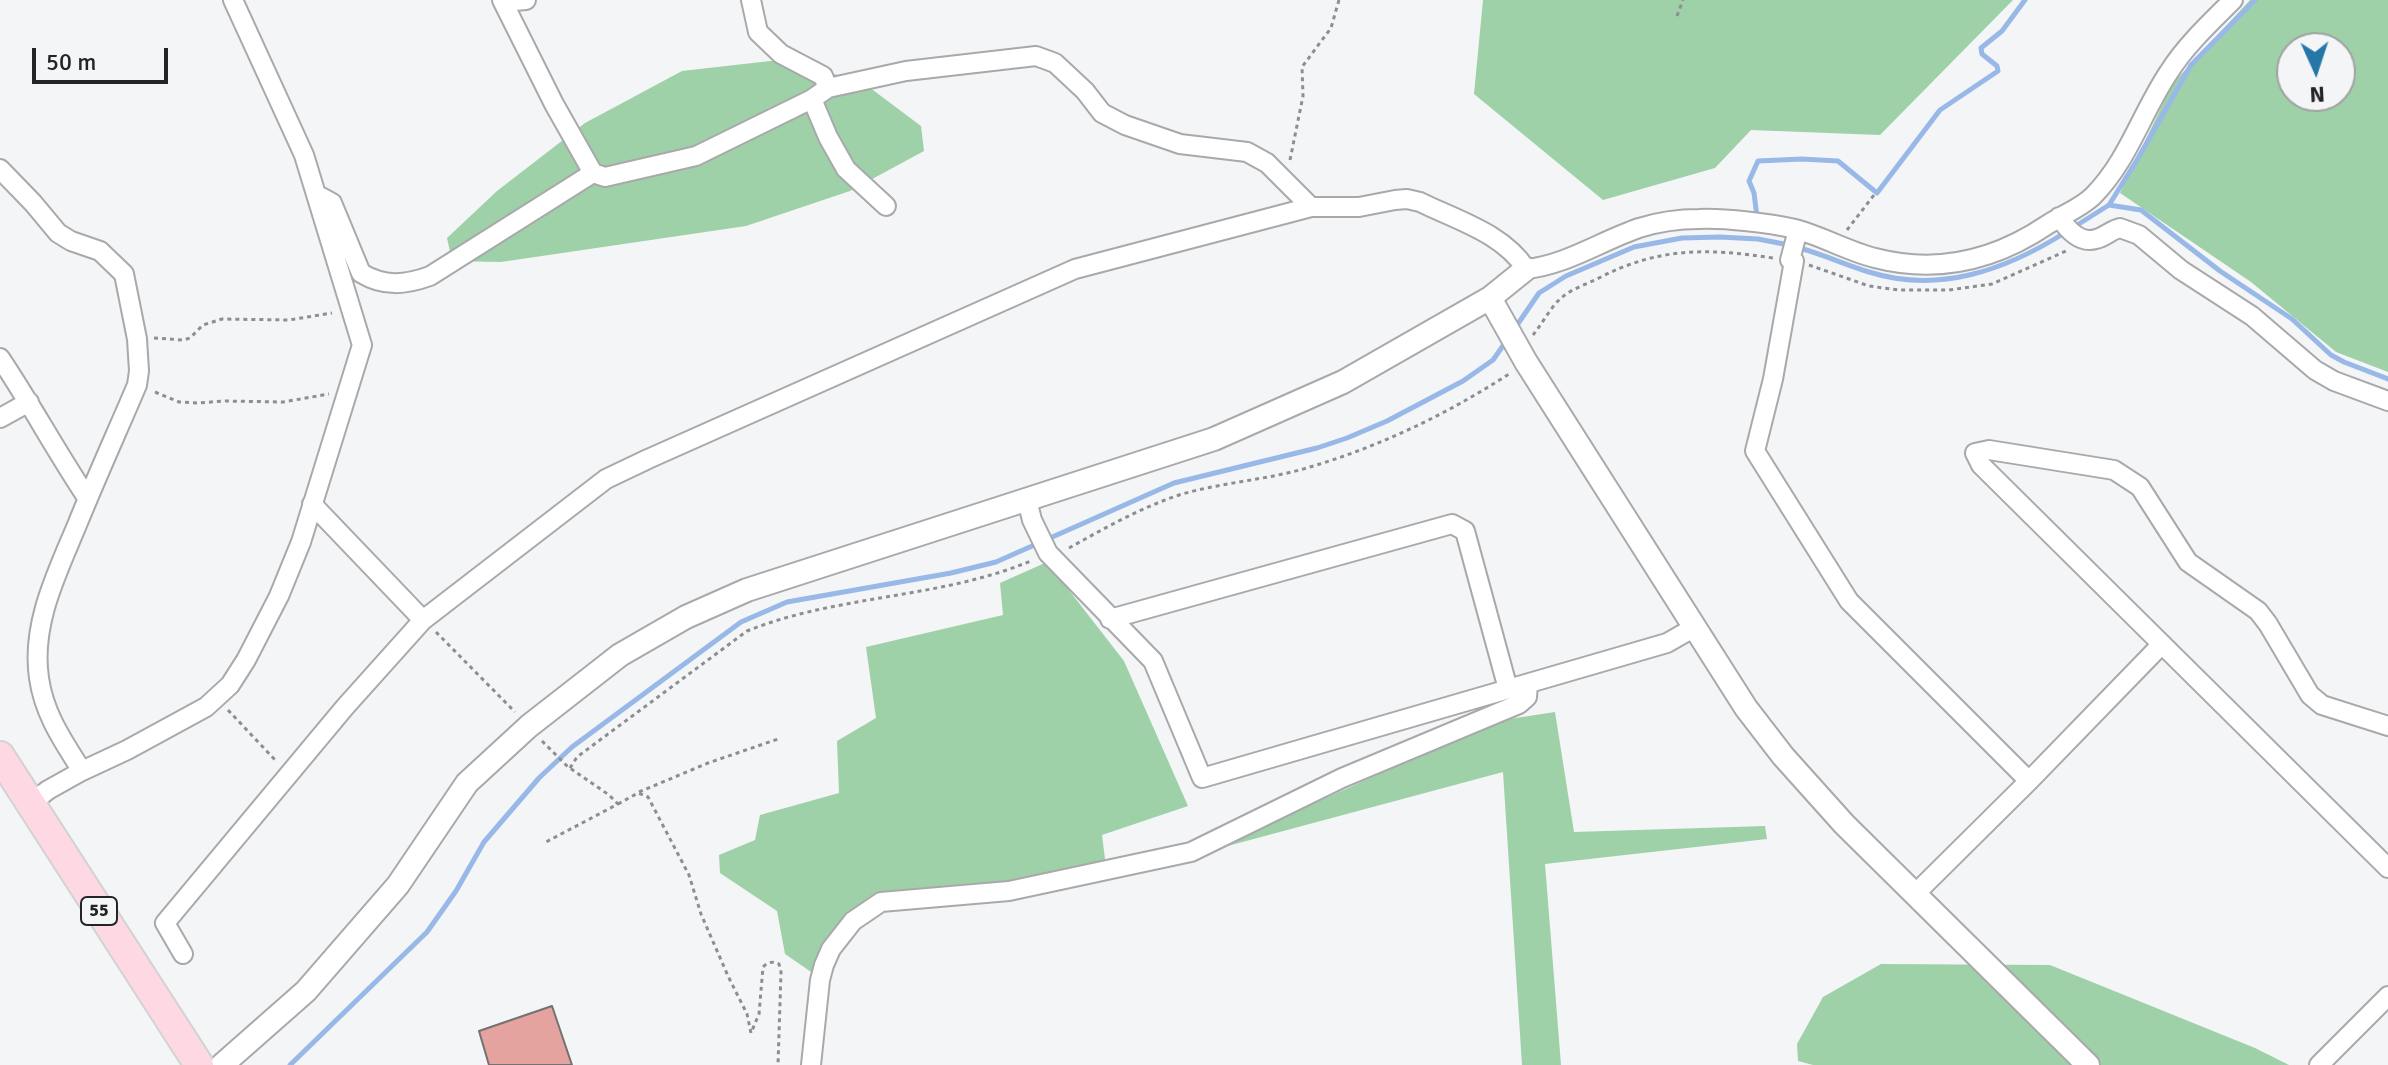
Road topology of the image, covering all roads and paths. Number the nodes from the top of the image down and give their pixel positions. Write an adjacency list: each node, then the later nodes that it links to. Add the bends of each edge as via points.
1 (233, 0): 15 (street, via 304,155)
2 (526, 0): 7 (street)
3 (751, 0): 9 (street, via 758,32 781,54 823,76)
4 (1339, 0): 13 (path, via 1331,28 1302,67 1303,96)
5 (1683, 0): 8 (path)
6 (2233, 0): 18 (street, via 2169,71 2110,175)
7 (502, 1): 12 (street)
8 (1677, 16)
9 (828, 88): 10 (street); 13 (street, via 906,71 1036,56 1055,63 1102,113 1125,125 1180,144 1247,152)
10 (812, 99): 12 (street, via 696,156 605,177); 16 (street, via 846,169)
11 (0, 169): 25 (street, via 58,233 100,251 124,274)
12 (593, 173): 15 (street, via 430,276 399,284 361,273 332,203)
13 (1286, 182): 17 (street)
14 (1874, 195): 20 (path)
15 (317, 196): 24 (street)
16 (886, 206)
17 (1311, 207): 22 (street, via 1420,202 1499,240); 38 (street, via 1075,269 648,459 606,479)
18 (2066, 226): 20 (street, via 1961,262 1902,263); 30 (street, via 2089,240 2120,228 2139,235 2315,370)
19 (1798, 230): 20 (street); 21 (street); 22 (street, via 1700,219 1666,222)
20 (1837, 244)
21 (1791, 257): 26 (path, via 1687,252 1626,264 1556,302); 50 (street, via 1773,379 1755,451 1849,601)
22 (1526, 269): 23 (street)
23 (1490, 298): 26 (street); 35 (street, via 1343,382 1273,415)
24 (351, 307): 25 (path, via 289,320 216,320 183,340); 29 (street, via 362,345)
25 (137, 339): 28 (street)
26 (1521, 352): 36 (path, via 1468,400 1405,432 1308,468 1179,495); 39 (street)
27 (0, 358): 31 (street)
28 (137, 385): 29 (path, via 179,402 197,403 283,402); 33 (street)
29 (349, 392): 34 (street)
30 (2388, 401)
31 (29, 402): 32 (street); 33 (street)
32 (0, 418)
33 (88, 499): 48 (street, via 50,591 37,653 53,724)
34 (312, 504): 38 (street); 43 (street, via 279,596 246,660)
35 (1029, 510): 36 (street); 59 (street, via 747,590 620,655 467,783 378,909 306,991)
36 (1050, 555): 37 (street); 47 (path, via 978,580 815,610 747,631 577,757)
37 (1110, 619): 42 (street, via 1153,661 1202,778); 42 (street, via 1452,524 1465,531)
38 (423, 620): 49 (street)
39 (1695, 627): 41 (street, via 1667,643); 55 (street, via 1783,756)
40 (2162, 644): 44 (street, via 1981,465 1975,453 1989,450 2114,470 2140,487 2188,562 2258,611 2310,695 2322,705); 50 (street); 54 (street)
41 (1528, 684): 42 (street); 61 (street, via 1527,697 1519,704 1342,778 1191,852 1009,891 881,902 853,921 824,965)
42 (1508, 689)
43 (218, 697): 48 (street); 49 (path)
44 (2388, 726)
45 (781, 738): 51 (path)
46 (0, 756): 52 (main road, 55)
47 (570, 768)
48 (82, 771): 52 (street)
49 (288, 774): 56 (street, via 165,923)
50 (2029, 781): 55 (street)
51 (638, 793): 53 (path); 60 (path, via 648,797 689,875 751,1033 759,1014 763,967 779,964)
52 (30, 804): 58 (main road, 55)
53 (618, 804)
54 (2388, 868)
55 (1916, 893): 62 (street)
56 (183, 954)
57 (2388, 996): 63 (street)
58 (199, 1065)
59 (222, 1065)
60 (778, 1065)
61 (811, 1065)
62 (2088, 1065)
63 (2319, 1065)

